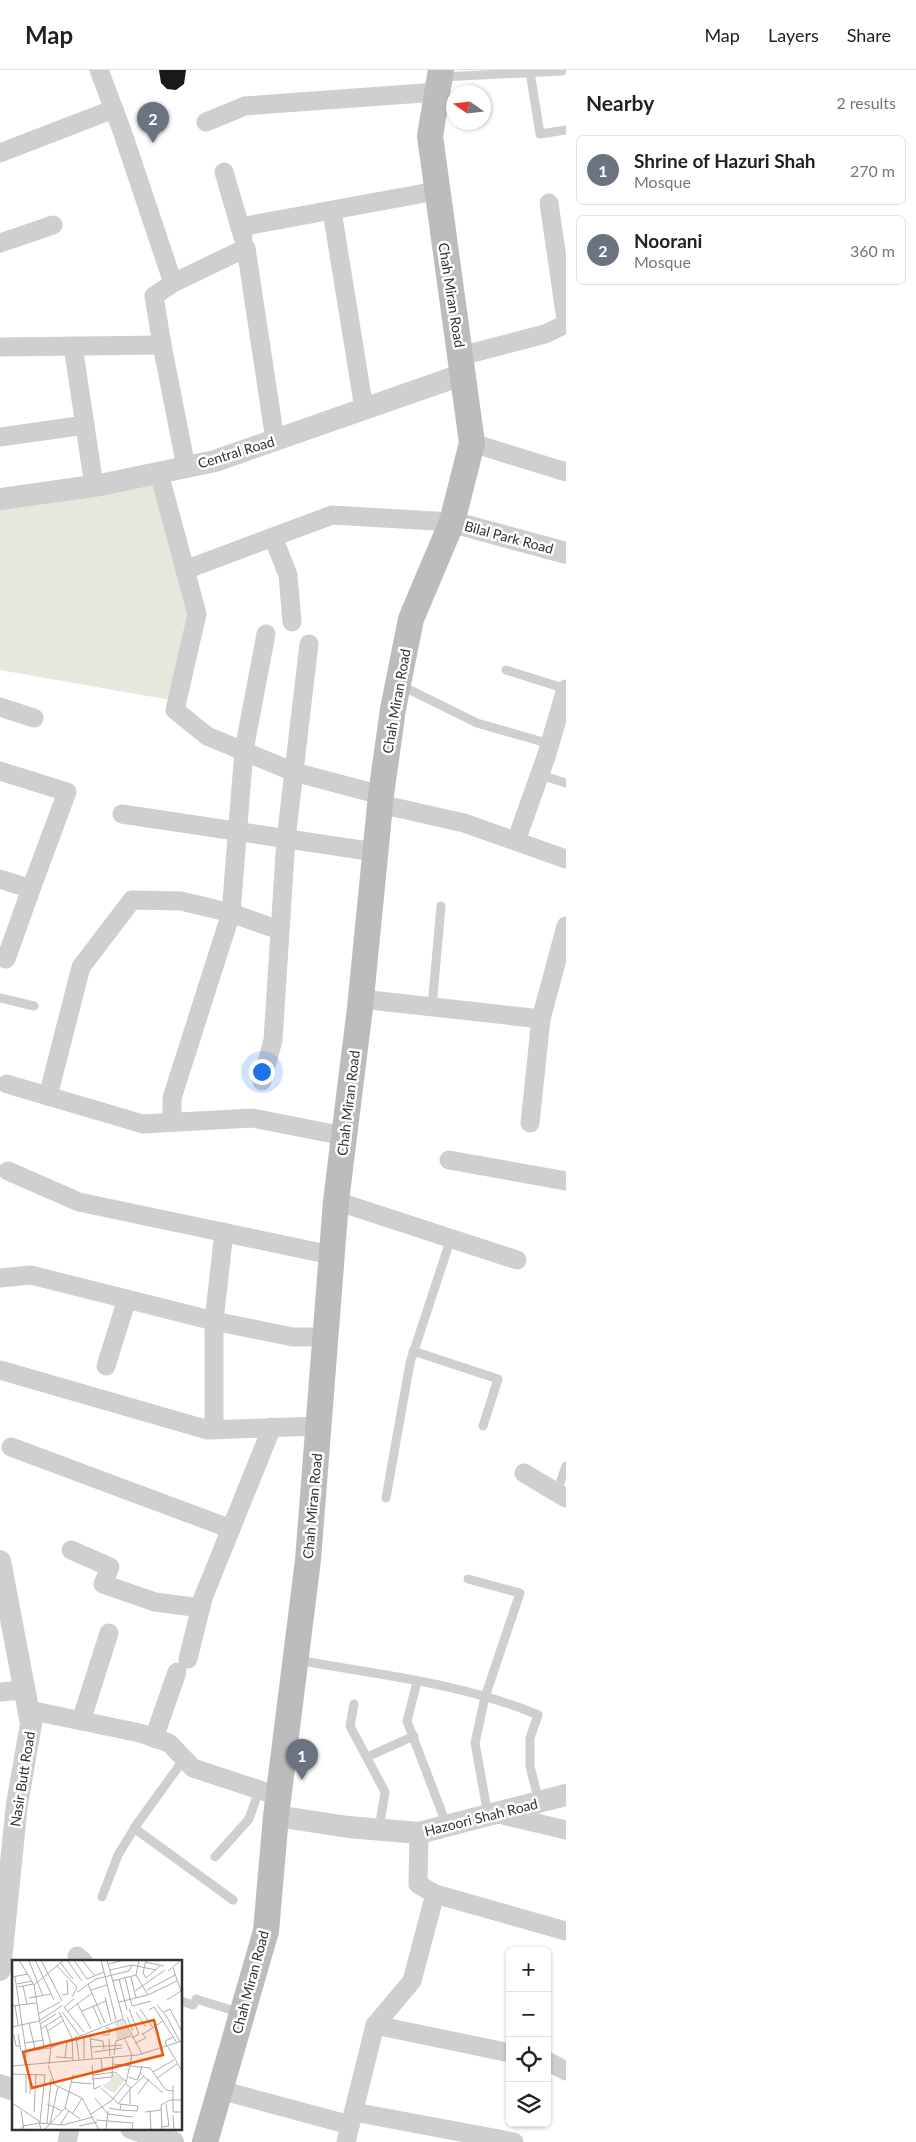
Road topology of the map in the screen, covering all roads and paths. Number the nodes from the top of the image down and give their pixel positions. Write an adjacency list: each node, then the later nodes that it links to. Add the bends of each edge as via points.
1 (99, 70): 5 (street)
2 (562, 71): 3 (lane)
3 (530, 72): 4 (lane); 7 (lane, via 540,134)
4 (439, 80): 6 (street, via 246,106); 10 (main road, Chah Miran Road, via 430,136)
5 (114, 109): 8 (street); 17 (street)
6 (206, 122)
7 (566, 130)
8 (0, 153)
9 (224, 172): 14 (street)
10 (436, 191): 12 (street); 23 (main road, Chah Miran Road)
11 (549, 203): 18 (street)
12 (332, 210): 14 (street); 24 (street)
13 (53, 225): 15 (street)
14 (240, 227): 16 (street)
15 (0, 243)
16 (246, 248): 17 (street); 27 (street)
17 (173, 283): 20 (street, via 154,296)
18 (566, 320)
19 (566, 324): 23 (street)
20 (162, 345): 21 (street); 29 (street)
21 (73, 346): 22 (street); 25 (street)
22 (0, 347)
23 (462, 365): 24 (street, Central Road); 28 (main road, Chah Miran Road)
24 (364, 409): 27 (street, Central Road)
25 (85, 425): 26 (street); 32 (street)
26 (0, 437)
27 (275, 440): 29 (street, Central Road, via 215,461)
28 (472, 443): 30 (street); 34 (main road, Chah Miran Road)
29 (186, 467): 31 (street, Central Road)
30 (566, 472)
31 (159, 473): 32 (street, Central Road); 37 (street)
32 (94, 486): 33 (street, Central Road)
33 (0, 499)
34 (452, 522): 35 (street, via 332,515); 36 (street, Bilal Park Road); 42 (main road, Chah Miran Road, via 411,618)
35 (273, 537): 37 (street); 38 (street, via 288,575)
36 (566, 553)
37 (184, 570): 48 (street, via 197,614 174,710 207,736)
38 (292, 622)
39 (266, 634): 48 (street)
40 (309, 644): 50 (street)
41 (506, 670): 43 (lane)
42 (398, 684): 47 (lane, via 476,723); 53 (main road, Chah Miran Road)
43 (566, 689): 45 (street)
44 (0, 708): 46 (street)
45 (563, 711): 47 (street)
46 (34, 718)
47 (550, 744): 51 (street)
48 (244, 750): 50 (street); 55 (street)
49 (0, 771): 61 (street, via 67,792)
50 (294, 772): 53 (street); 56 (street)
51 (540, 775): 52 (lane); 57 (street)
52 (566, 783)
53 (380, 800): 57 (street); 58 (main road, Chah Miran Road)
54 (122, 814): 55 (street)
55 (238, 833): 56 (street); 63 (street)
56 (286, 839): 58 (street); 65 (street)
57 (516, 841): 59 (street)
58 (376, 852): 68 (main road, Chah Miran Road)
59 (566, 858)
60 (0, 879): 61 (street)
61 (31, 889): 66 (street)
62 (442, 906): 70 (lane)
63 (231, 913): 65 (street); 74 (street, via 181,902 132,900 81,967); 75 (street, via 172,1098)
64 (566, 926): 71 (street)
65 (280, 930): 72 (street, via 273,1040)
66 (6, 959)
67 (0, 998): 69 (lane)
68 (361, 998): 70 (street); 77 (main road, Chah Miran Road)
69 (34, 1006)
70 (432, 1007): 71 (street)
71 (541, 1019): 76 (street)
72 (262, 1081)
73 (7, 1084): 74 (street)
74 (48, 1096): 75 (street, via 143,1124)
75 (172, 1122): 77 (street, via 252,1118)
76 (530, 1124)
77 (344, 1136): 81 (main road, Chah Miran Road)
78 (449, 1160): 80 (street)
79 (8, 1171): 82 (street, via 79,1202)
80 (566, 1181)
81 (336, 1201): 83 (street); 84 (main road, Chah Miran Road)
82 (224, 1232): 84 (street); 88 (street)
83 (451, 1238): 85 (street); 90 (lane)
84 (331, 1255): 89 (main road, Chah Miran Road)
85 (517, 1260)
86 (0, 1278): 87 (street, via 31,1274)
87 (128, 1300): 88 (street); 91 (street)
88 (214, 1320): 89 (street, via 293,1337); 96 (street)
89 (325, 1337): 93 (main road, Chah Miran Road)
90 (413, 1351): 94 (lane, via 498,1379); 101 (lane)
91 (106, 1366)
92 (0, 1370): 96 (street, via 208,1430)
93 (318, 1426): 95 (street); 108 (main road, Chah Miran Road, via 308,1560)
94 (483, 1426)
95 (272, 1427): 96 (street); 102 (street)
96 (214, 1429)
97 (11, 1447): 102 (street)
98 (566, 1466): 100 (lane)
99 (524, 1473): 100 (street)
100 (561, 1495)
101 (386, 1498)
102 (231, 1529): 106 (street)
103 (71, 1550): 106 (street, via 110,1567 104,1584 155,1602)
104 (0, 1561): 112 (street, Nasir Butt Road)
105 (468, 1579): 111 (lane, via 520,1593)
106 (201, 1608): 116 (street)
107 (109, 1633): 114 (street)
108 (295, 1659): 109 (lane); 120 (main road, Chah Miran Road)
109 (417, 1682): 111 (lane); 115 (lane, via 407,1721)
110 (0, 1692): 112 (street)
111 (485, 1697): 121 (lane, via 508,1702 538,1715 530,1738 530,1766); 123 (lane, via 475,1743)
112 (27, 1700): 114 (street); 122 (street, Nasir Butt Road, via 31,1724)
113 (354, 1704): 117 (lane, via 350,1726)
114 (82, 1721): 116 (street)
115 (414, 1736): 117 (lane); 124 (lane)
116 (154, 1738): 118 (street, via 169,1743)
117 (367, 1757): 126 (lane, via 386,1792)
118 (184, 1758): 120 (street, via 193,1768); 125 (lane)
119 (566, 1795): 121 (street, Hazoori Shah Road)
120 (271, 1801): 126 (street, Hazoori Shah Road); 129 (lane, via 249,1819); 136 (main road, Chah Miran Road, via 266,1931)
121 (539, 1802): 123 (street, Hazoori Shah Road)
122 (8, 1803): 134 (street, Nasir Butt Road)
123 (491, 1814): 124 (street, Hazoori Shah Road); 127 (street)
124 (447, 1826): 128 (street, Hazoori Shah Road)
125 (134, 1828): 131 (lane, via 118,1855); 132 (lane)
126 (379, 1829): 128 (street, Hazoori Shah Road)
127 (566, 1830)
128 (419, 1833): 130 (street, via 418,1884)
129 (216, 1857)
130 (435, 1894): 133 (street); 137 (street, via 412,1981)
131 (102, 1897)
132 (233, 1900)
133 (566, 1930)
134 (1, 1955)
135 (182, 2001): 136 (lane, via 193,2005 196,1999)
136 (242, 2013): 143 (main road, Chah Miran Road)
137 (375, 2025): 138 (street); 144 (street)
138 (506, 2052)
139 (551, 2063): 140 (street)
140 (566, 2071)
141 (0, 2085): 142 (street)
142 (12, 2089)
143 (220, 2090): 144 (street); 147 (main road, Chah Miran Road)
144 (350, 2126): 148 (street)
145 (137, 2130): 146 (street)
146 (173, 2142)
147 (205, 2142)
148 (514, 2142)

